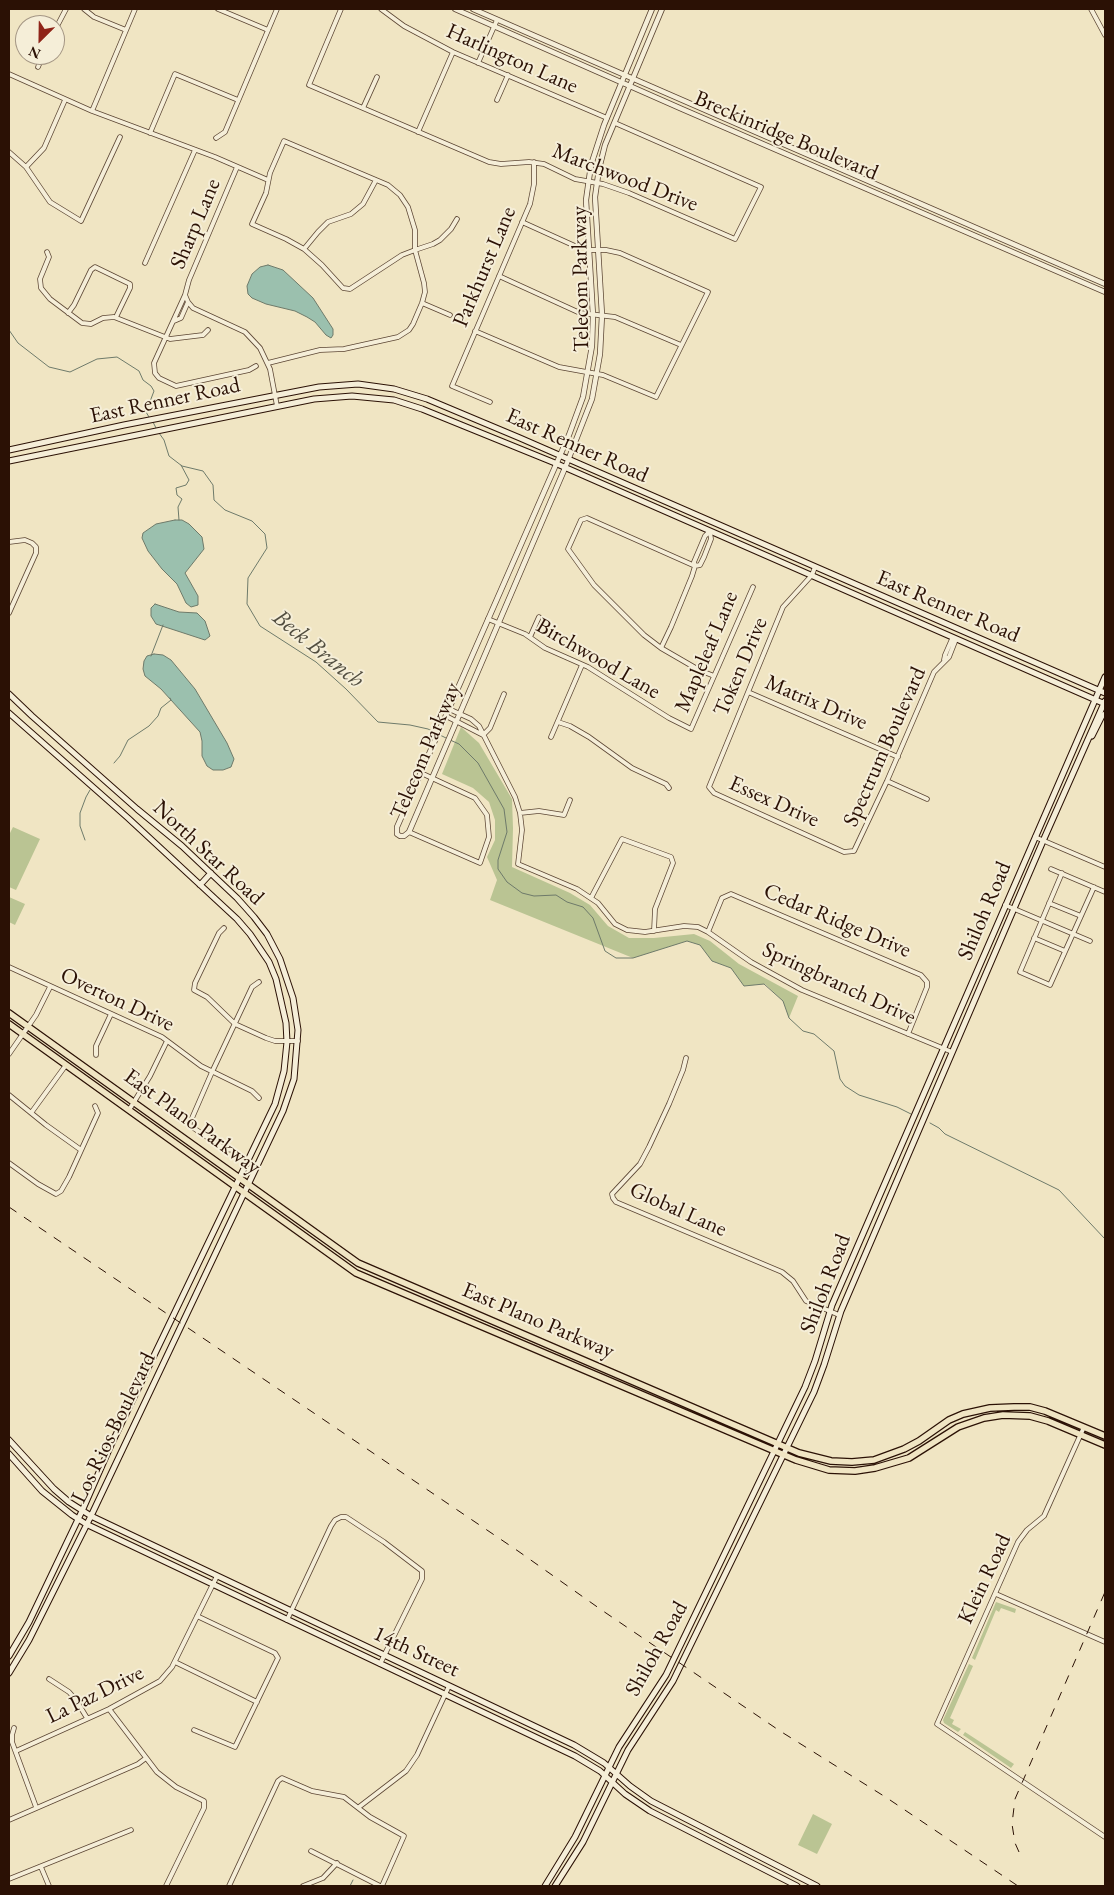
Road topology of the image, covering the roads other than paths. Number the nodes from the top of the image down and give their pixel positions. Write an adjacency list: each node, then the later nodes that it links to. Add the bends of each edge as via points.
1 (84, 9): 14 (street, via 94,17)
2 (135, 9): 14 (street)
3 (218, 9): 15 (street)
4 (277, 9): 15 (street)
5 (341, 9): 29 (street, Marchwood Drive, via 309,85)
6 (381, 9): 17 (street, Harlington Lane, via 404,26)
7 (455, 9): 13 (street, Breckinridge Boulevard)
8 (473, 9): 12 (street, Breckinridge Boulevard)
9 (652, 9): 21 (street, Telecom Parkway)
10 (662, 9): 23 (street, Telecom Parkway)
11 (1091, 9): 16 (street)
12 (497, 20): 13 (street); 21 (street, Breckinridge Boulevard)
13 (494, 27): 18 (street); 24 (street, Breckinridge Boulevard)
14 (126, 30): 30 (street)
15 (268, 30): 27 (street)
16 (1105, 34)
17 (453, 52): 18 (street, Harlington Lane); 35 (street)
18 (478, 62): 20 (street, Harlington Lane)
19 (9, 74): 26 (street, Sharp Lane)
20 (508, 75): 28 (street); 31 (street, Harlington Lane)
21 (624, 75): 23 (street, Breckinridge Boulevard); 24 (street, Telecom Parkway)
22 (377, 77): 29 (street)
23 (633, 79): 25 (street, Telecom Parkway); 32 (street, Breckinridge Boulevard)
24 (622, 82): 25 (street, Breckinridge Boulevard); 31 (street, Telecom Parkway)
25 (630, 86): 33 (street, Telecom Parkway); 34 (street, Breckinridge Boulevard)
26 (65, 100): 30 (street, Sharp Lane); 42 (street, via 44,148)
27 (238, 100): 36 (street, via 175,74); 38 (street, via 224,132)
28 (497, 100)
29 (363, 108): 35 (street, Marchwood Drive)
30 (92, 111): 36 (street, Sharp Lane)
31 (607, 118): 48 (street, Telecom Parkway)
32 (728, 120): 34 (street); 44 (street, Breckinridge Boulevard)
33 (615, 122): 49 (street, Telecom Parkway, via 605,145); 49 (street, Marchwood Drive, via 761,187 735,238 629,193)
34 (725, 127): 45 (street, Breckinridge Boulevard)
35 (418, 132): 41 (street, Marchwood Drive, via 494,163)
36 (150, 133): 39 (street, Sharp Lane)
37 (120, 137): 42 (street, via 81,221 50,202)
38 (216, 138)
39 (195, 150): 43 (street, Sharp Lane); 60 (street)
40 (9, 152): 42 (street)
41 (534, 162): 48 (street, Marchwood Drive); 53 (street, Parkhurst Lane, via 533,193)
42 (26, 167)
43 (237, 167): 46 (street); 64 (street, Sharp Lane)
44 (835, 167): 45 (street); 50 (street, Breckinridge Boulevard)
45 (832, 174): 51 (street, Breckinridge Boulevard)
46 (268, 180): 47 (street, via 284,141); 55 (street, via 266,193 252,224)
47 (376, 180): 55 (street, via 364,204 351,214 328,222); 56 (street, via 393,188 408,207)
48 (588, 182): 49 (street, Marchwood Drive); 57 (street, Telecom Parkway)
49 (596, 183): 58 (street, Telecom Parkway)
50 (928, 207): 51 (street); 62 (street, Breckinridge Boulevard)
51 (925, 213): 63 (street, Breckinridge Boulevard)
52 (457, 219): 56 (street, via 440,240)
53 (522, 222): 54 (street); 61 (street, Parkhurst Lane)
54 (575, 246)
55 (304, 249): 56 (street, via 346,289)
56 (415, 250): 66 (street, via 424,283)
57 (589, 250): 58 (street); 69 (street, Telecom Parkway)
58 (598, 250): 70 (street, Telecom Parkway); 76 (street, via 620,253 708,292)
59 (47, 252): 67 (street, via 49,258 40,285 45,295)
60 (144, 262)
61 (499, 276): 69 (street, via 567,308); 74 (street, Parkhurst Lane)
62 (1105, 284)
63 (1105, 292)
64 (185, 295): 65 (street, Sharp Lane); 72 (street)
65 (188, 302): 72 (street, via 181,318); 77 (street, Sharp Lane, via 193,308 245,332 260,348)
66 (422, 303): 68 (street); 77 (street, via 414,324 398,337 344,349 320,350)
67 (68, 313): 71 (street, via 85,324); 71 (street, via 93,268 97,268 130,284)
68 (450, 315)
69 (593, 315): 70 (street); 79 (street, Telecom Parkway)
70 (602, 315): 76 (street, via 615,317); 80 (street, Telecom Parkway)
71 (116, 317): 75 (street)
72 (174, 320): 75 (street)
73 (208, 330): 75 (street, via 203,335)
74 (476, 331): 79 (street, via 559,367); 82 (street, Parkhurst Lane, via 452,386)
75 (165, 338): 78 (street, via 154,372 176,386)
76 (682, 345): 80 (street, via 656,397)
77 (268, 363): 81 (street, Sharp Lane)
78 (256, 366)
79 (588, 372): 80 (street); 87 (street, Telecom Parkway, via 583,397)
80 (597, 374): 88 (street, Telecom Parkway, via 587,414)
81 (275, 395): 83 (street, Sharp Lane); 84 (main road, East Renner Road); 87 (main road, East Renner Road, via 339,384 394,389 427,399)
82 (490, 402)
83 (277, 406): 85 (main road, East Renner Road); 90 (main road, East Renner Road, via 334,396 394,400)
84 (118, 426): 85 (main road); 86 (main road, East Renner Road)
85 (120, 437): 89 (main road, East Renner Road)
86 (9, 450)
87 (558, 456): 88 (main road, East Renner Road); 90 (street, Telecom Parkway)
88 (568, 460): 91 (street, Telecom Parkway); 92 (main road, East Renner Road)
89 (9, 461)
90 (555, 463): 91 (main road, East Renner Road); 101 (street, Telecom Parkway)
91 (565, 468): 93 (main road, East Renner Road); 102 (street, Telecom Parkway)
92 (713, 523): 93 (main road); 96 (main road, East Renner Road)
93 (710, 531): 95 (street, via 705,536); 95 (street, via 704,557 700,565); 97 (main road, East Renner Road)
94 (9, 542): 99 (street, via 32,542 36,553)
95 (695, 566): 106 (street, via 672,628); 106 (street, via 589,518 581,520 568,549 594,585 631,624)
96 (815, 567): 97 (street, Token Drive); 103 (main road, East Renner Road)
97 (812, 575): 105 (main road, East Renner Road); 110 (street, Token Drive, via 783,607)
98 (753, 587): 108 (street, Mapleleaf Lane)
99 (9, 614)
100 (538, 617): 104 (street)
101 (488, 620): 102 (street, Birchwood Lane); 116 (street, Telecom Parkway)
102 (498, 624): 104 (street, Birchwood Lane); 118 (street, Telecom Parkway)
103 (958, 629): 105 (main road); 111 (main road, East Renner Road)
104 (530, 637): 107 (street, Birchwood Lane, via 545,648)
105 (955, 638): 114 (main road, East Renner Road); 129 (street, Spectrum Boulevard, via 934,672)
106 (661, 648): 108 (street)
107 (582, 665): 122 (street); 125 (street, Birchwood Lane)
108 (714, 676): 125 (street, Mapleleaf Lane)
109 (1105, 677): 111 (main road, Shiloh Road)
110 (748, 692): 129 (street, Matrix Drive); 135 (street, Token Drive)
111 (1102, 692): 114 (main road, Shiloh Road)
112 (9, 694): 139 (main road, North Star Road)
113 (504, 694): 126 (street, via 490,728)
114 (1095, 699): 115 (main road, East Renner Road); 130 (main road, Shiloh Road)
115 (1105, 702): 128 (main road, Shiloh Road)
116 (449, 709): 118 (street); 120 (street, Telecom Parkway)
117 (9, 713): 141 (main road, North Star Road)
118 (459, 714): 121 (street, Telecom Parkway); 123 (street)
119 (1105, 714): 128 (main road, via 1086,750)
120 (446, 716): 121 (street); 131 (street, Telecom Parkway)
121 (456, 720): 124 (street); 133 (street, Telecom Parkway)
122 (558, 722): 127 (street); 136 (street, via 589,737 632,768)
123 (476, 723): 124 (street); 126 (street, Springbranch Drive)
124 (471, 729): 126 (street)
125 (691, 729)
126 (483, 735): 140 (street, Springbranch Drive, via 516,797)
127 (552, 737)
128 (1081, 753): 132 (main road, Shiloh Road)
129 (898, 757): 134 (street, Spectrum Boulevard)
130 (1064, 769): 132 (main road); 144 (main road, Shiloh Road)
131 (421, 772): 133 (street); 143 (street, Telecom Parkway, via 397,828 400,836)
132 (1073, 773): 145 (main road, Shiloh Road)
133 (432, 777): 143 (street, Telecom Parkway); 143 (street, via 470,794 484,809 489,822 489,837 480,863)
134 (887, 781): 137 (street); 146 (street, Spectrum Boulevard)
135 (708, 786): 146 (street, Essex Drive, via 714,793 844,852)
136 (669, 788)
137 (927, 799)
138 (570, 800): 140 (street, via 564,815 539,810)
139 (133, 806): 141 (main road); 142 (main road); 149 (main road, North Star Road)
140 (520, 813): 154 (street, Springbranch Drive, via 522,830 518,864 561,881)
141 (123, 814): 142 (main road, North Star Road)
142 (128, 818): 151 (main road, North Star Road)
143 (409, 832)
144 (1035, 837): 145 (street); 156 (main road, Shiloh Road)
145 (1043, 840): 147 (street); 157 (main road, Shiloh Road)
146 (856, 849)
147 (1105, 868)
148 (1051, 869): 150 (street)
149 (211, 873): 151 (main road); 180 (main road, North Star Road, via 254,917 280,957 296,1014)
150 (1062, 873): 152 (street); 155 (street)
151 (200, 884): 181 (main road, North Star Road, via 244,926 269,962 281,996)
152 (1094, 887): 153 (street); 158 (street)
153 (1105, 892)
154 (591, 898): 161 (street, Springbranch Drive, via 620,927); 161 (street, via 622,839 671,857 674,861 656,902)
155 (1050, 903): 158 (street); 159 (street)
156 (1005, 905): 157 (street); 168 (main road, Shiloh Road)
157 (1014, 909): 159 (street); 169 (main road, Shiloh Road)
158 (1081, 916): 163 (street)
159 (1042, 921): 163 (street); 164 (street)
160 (224, 928): 175 (street, via 194,990 207,996)
161 (654, 931): 162 (street, Springbranch Drive, via 692,926)
162 (708, 932): 178 (street, Springbranch Drive, via 782,980); 178 (street, Cedar Ridge Drive, via 722,898 732,894 921,975 928,982 927,987)
163 (1073, 934): 165 (street); 166 (street)
164 (1034, 938): 166 (street); 166 (street, via 1020,972 1050,985)
165 (1090, 941)
166 (1065, 951)
167 (9, 967): 171 (street, Overton Drive)
168 (979, 967): 169 (main road); 182 (main road, Shiloh Road)
169 (987, 971): 183 (main road, Shiloh Road)
170 (259, 982): 175 (street, via 252,987)
171 (50, 987): 173 (street, Overton Drive); 176 (street)
172 (9, 1012): 176 (main road, East Plano Parkway)
173 (111, 1014): 179 (street, Overton Drive); 185 (street, via 96,1046)
174 (9, 1024): 177 (main road, East Plano Parkway)
175 (235, 1024): 181 (street, via 266,1038); 188 (street)
176 (28, 1027): 177 (street); 193 (main road, East Plano Parkway)
177 (23, 1034): 184 (street); 187 (main road, East Plano Parkway)
178 (908, 1034): 182 (street, Springbranch Drive)
179 (167, 1041): 188 (street, Overton Drive); 193 (street)
180 (298, 1041): 181 (street); 192 (main road, North Star Road)
181 (287, 1042): 190 (main road, North Star Road)
182 (944, 1049): 183 (street, Springbranch Drive); 201 (main road, Shiloh Road)
183 (952, 1052): 202 (main road, Shiloh Road)
184 (9, 1054)
185 (96, 1055)
186 (686, 1058): 218 (street, Global Lane, via 649,1147 640,1164 612,1194 613,1198 782,1272 793,1281 806,1301)
187 (66, 1065): 195 (main road, East Plano Parkway); 196 (street)
188 (212, 1072): 191 (street, Overton Drive, via 252,1091); 200 (street, via 189,1124 225,1149)
189 (9, 1095): 196 (street)
190 (278, 1096): 192 (main road); 204 (main road, North Star Road)
191 (259, 1098)
192 (288, 1099): 205 (main road, North Star Road)
193 (134, 1103): 195 (street); 197 (main road, East Plano Parkway)
194 (95, 1106): 199 (street, via 98,1112)
195 (129, 1110): 198 (main road, East Plano Parkway)
196 (31, 1113): 199 (street)
197 (189, 1142): 198 (main road); 204 (main road, East Plano Parkway)
198 (184, 1149): 206 (main road, East Plano Parkway)
199 (81, 1150): 203 (street, via 69,1177 56,1194)
200 (233, 1150)
201 (900, 1152): 202 (main road); 210 (main road, Shiloh Road)
202 (908, 1155): 211 (main road, Shiloh Road)
203 (9, 1163)
204 (239, 1178): 205 (main road, East Plano Parkway); 206 (main road, Los Rios Boulevard)
205 (248, 1184): 207 (main road, North Star Road); 208 (main road, East Plano Parkway)
206 (235, 1186): 207 (main road, East Plano Parkway); 212 (main road, Los Rios Boulevard)
207 (244, 1193): 209 (main road, East Plano Parkway); 213 (main road, Los Rios Boulevard)
208 (316, 1234): 209 (main road); 214 (main road, East Plano Parkway)
209 (311, 1241): 215 (main road, East Plano Parkway)
210 (857, 1249): 211 (main road); 218 (main road, Shiloh Road)
211 (866, 1253): 219 (main road, Shiloh Road)
212 (201, 1257): 213 (main road); 223 (main road, Los Rios Boulevard)
213 (211, 1262): 225 (main road, Los Rios Boulevard)
214 (374, 1271): 215 (main road); 216 (main road, East Plano Parkway)
215 (371, 1280): 217 (main road, East Plano Parkway)
216 (441, 1298): 217 (main road); 220 (main road, East Plano Parkway)
217 (437, 1308): 221 (main road, East Plano Parkway)
218 (830, 1312): 219 (street, Global Lane); 236 (main road, Shiloh Road, via 815,1361)
219 (839, 1315): 238 (main road, Shiloh Road, via 818,1382)
220 (510, 1327): 221 (main road); 222 (main road, East Plano Parkway)
221 (506, 1337): 224 (main road, East Plano Parkway)
222 (633, 1381): 224 (main road); 226 (main road, East Plano Parkway)
223 (139, 1388): 225 (main road); 233 (main road, Los Rios Boulevard)
224 (630, 1390): 228 (main road, East Plano Parkway)
225 (149, 1392): 235 (main road, Los Rios Boulevard)
226 (689, 1405): 228 (main road); 236 (main road, East Plano Parkway)
227 (990, 1408): 229 (main road); 230 (main road, East Plano Parkway, via 1030,1407); 244 (main road, East Plano Parkway, via 949,1420 919,1441)
228 (686, 1414): 239 (main road, East Plano Parkway)
229 (992, 1417): 231 (main road, East Plano Parkway, via 1030,1416); 245 (main road, East Plano Parkway, via 958,1427 909,1458)
230 (1084, 1427): 231 (street, Klein Road); 232 (main road, East Plano Parkway)
231 (1080, 1434): 237 (main road, East Plano Parkway); 258 (street, Klein Road, via 1044,1516 1021,1537)
232 (1105, 1436)
233 (114, 1439): 235 (main road); 246 (main road, Los Rios Boulevard)
234 (9, 1440): 240 (main road, 14th Street)
235 (125, 1442): 247 (main road, Los Rios Boulevard)
236 (778, 1444): 238 (main road, East Plano Parkway); 239 (main road, Shiloh Road)
237 (1105, 1445)
238 (786, 1448): 242 (main road, Shiloh Road); 244 (main road, East Plano Parkway, via 831,1461)
239 (775, 1451): 242 (main road, East Plano Parkway); 249 (main road, Shiloh Road)
240 (22, 1453): 243 (main road); 246 (main road, 14th Street, via 54,1489)
241 (9, 1454): 243 (main road, 14th Street)
242 (783, 1454): 245 (main road, East Plano Parkway, via 828,1470); 251 (main road, Shiloh Road)
243 (14, 1460): 248 (main road, 14th Street, via 42,1491)
244 (874, 1460): 245 (main road)
245 (875, 1468)
246 (82, 1510): 247 (main road, 14th Street); 248 (main road, Los Rios Boulevard)
247 (91, 1516): 250 (main road, Los Rios Boulevard); 252 (main road, 14th Street)
248 (78, 1520): 250 (main road, 14th Street); 255 (main road, Los Rios Boulevard)
249 (740, 1523): 251 (main road); 272 (main road, Shiloh Road)
250 (86, 1524): 253 (main road, 14th Street); 257 (main road, Los Rios Boulevard)
251 (749, 1527): 274 (main road, Shiloh Road)
252 (160, 1549): 253 (main road); 254 (main road, 14th Street)
253 (156, 1558): 256 (main road, 14th Street)
254 (217, 1576): 256 (street, La Paz Drive); 259 (main road, 14th Street)
255 (48, 1581): 257 (main road); 262 (main road, Los Rios Boulevard)
256 (212, 1584): 260 (street, La Paz Drive); 261 (main road, 14th Street)
257 (57, 1585): 263 (main road, Los Rios Boulevard)
258 (996, 1594): 264 (street); 295 (street, Klein Road, via 938,1724)
259 (291, 1611): 261 (street); 266 (main road, 14th Street); 266 (street, via 331,1526 335,1520 346,1517 422,1570 422,1579)
260 (197, 1616): 267 (street, La Paz Drive); 275 (street, via 277,1655)
261 (287, 1620): 268 (main road, 14th Street)
262 (29, 1622): 263 (main road); 265 (main road, Los Rios Boulevard)
263 (36, 1627): 269 (main road, Los Rios Boulevard)
264 (1105, 1642)
265 (9, 1656)
266 (384, 1656): 268 (street); 271 (main road, 14th Street)
267 (175, 1662): 275 (street); 276 (street, La Paz Drive, via 160,1681)
268 (380, 1664): 273 (main road, 14th Street)
269 (9, 1673)
270 (49, 1680): 277 (street, via 69,1692)
271 (449, 1686): 273 (street); 278 (main road, 14th Street)
272 (655, 1693): 274 (main road); 284 (main road, Shiloh Road)
273 (445, 1695): 279 (main road, 14th Street); 289 (street, via 417,1756 406,1771)
274 (663, 1698): 285 (main road, Shiloh Road, via 635,1737)
275 (257, 1702): 281 (street, via 235,1747)
276 (109, 1709): 277 (street, La Paz Drive); 283 (street)
277 (87, 1718): 282 (street, La Paz Drive)
278 (519, 1719): 279 (main road); 284 (main road, 14th Street, via 585,1751)
279 (515, 1727): 286 (main road, 14th Street, via 586,1761)
280 (14, 1728): 282 (street, via 12,1742)
281 (194, 1730)
282 (16, 1751): 288 (street)
283 (146, 1758): 288 (street); 304 (street, via 166,1779 204,1801 204,1808)
284 (609, 1767): 285 (main road, 14th Street); 286 (main road, Shiloh Road)
285 (615, 1774): 287 (main road, Shiloh Road); 291 (main road, 14th Street, via 651,1801)
286 (604, 1775): 287 (main road, 14th Street); 294 (main road, Shiloh Road)
287 (612, 1782): 293 (main road, 14th Street, via 642,1806); 296 (main road, Shiloh Road)
288 (36, 1807): 290 (street)
289 (359, 1807): 305 (street, via 344,1797 312,1791 282,1778); 307 (street, via 404,1836)
290 (9, 1820)
291 (693, 1823): 293 (main road); 298 (main road, 14th Street)
292 (131, 1830): 301 (street)
293 (689, 1831): 299 (main road, 14th Street)
294 (575, 1837): 296 (main road); 308 (main road, Shiloh Road)
295 (1105, 1837)
296 (583, 1842): 309 (main road, Shiloh Road)
297 (312, 1851): 300 (street)
298 (756, 1855): 299 (main road); 311 (main road, 14th Street)
299 (752, 1863): 310 (main road, 14th Street)
300 (336, 1864): 306 (street, via 322,1878); 307 (street)
301 (41, 1867): 302 (street); 303 (street)
302 (9, 1880)
303 (50, 1886)
304 (166, 1886)
305 (229, 1886)
306 (303, 1886)
307 (381, 1886)
308 (545, 1886)
309 (555, 1886)
310 (797, 1886)
311 (817, 1886)

